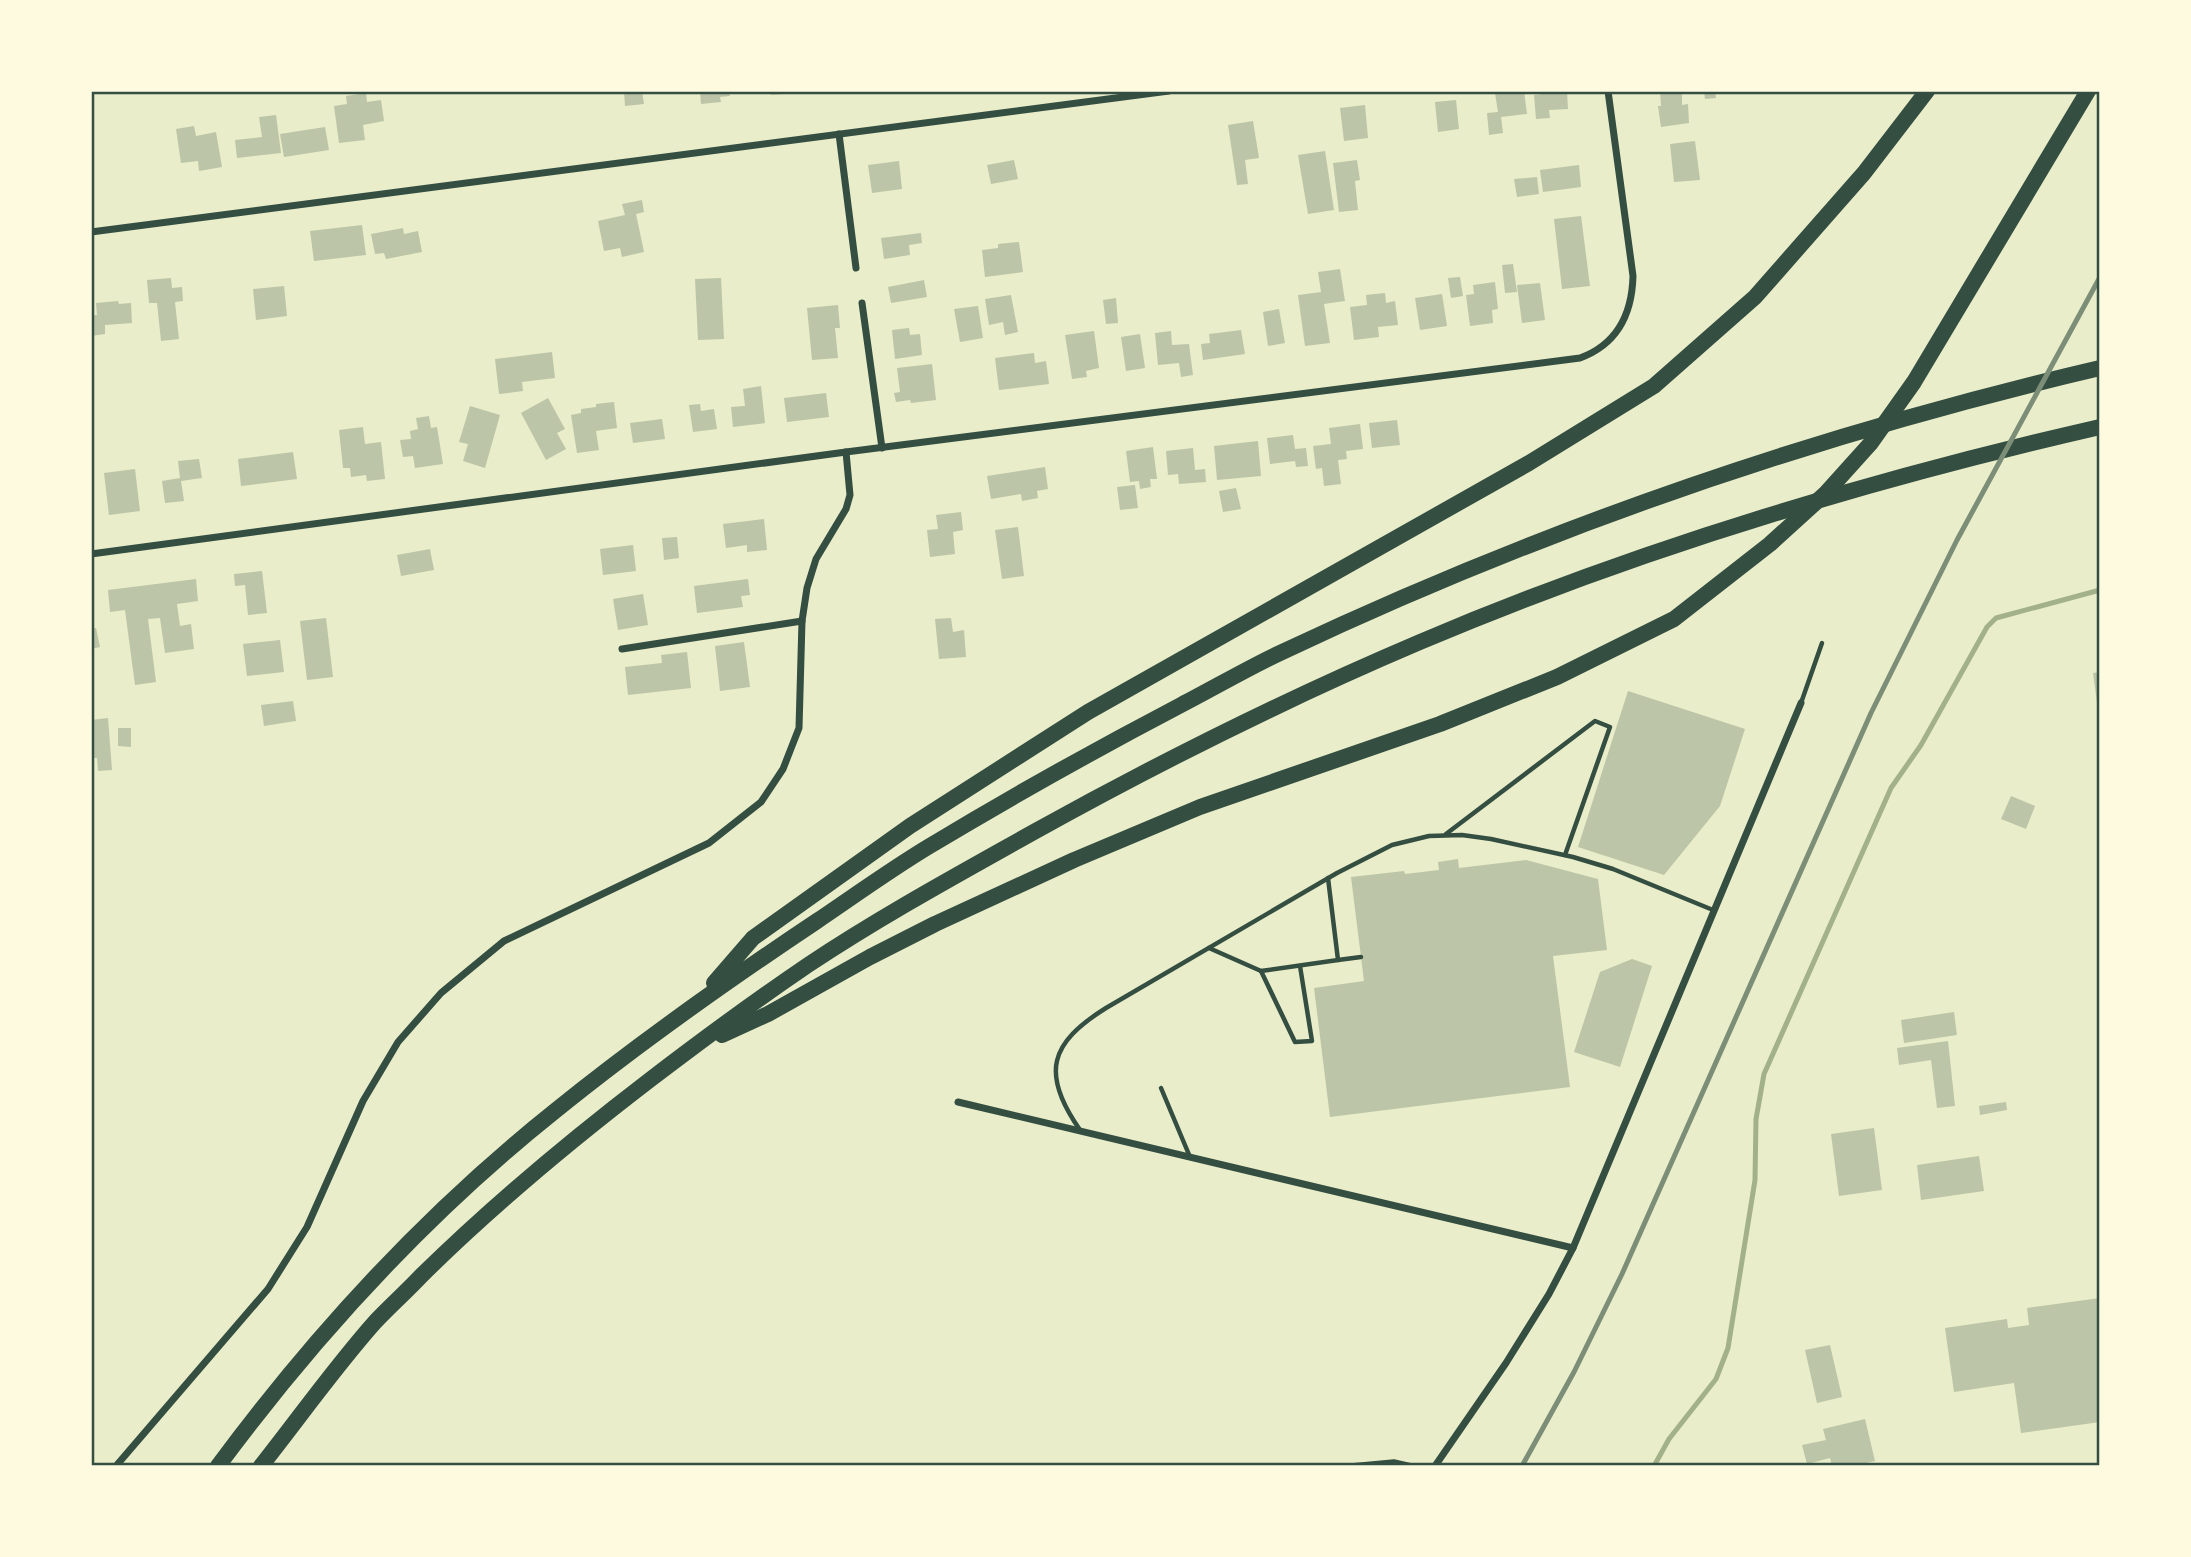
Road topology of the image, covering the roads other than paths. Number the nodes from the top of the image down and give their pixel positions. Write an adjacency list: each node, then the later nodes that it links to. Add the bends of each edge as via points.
1 (1169, 91): 5 (street)
2 (1608, 91): 11 (street, via 1632,297 1609,341 1591,354)
3 (1927, 91): 27 (highway, via 1864,173 1755,297 1654,386 1530,463 1076,719 910,826 752,938)
4 (2088, 91): 28 (highway, via 1914,382 1870,444 1825,494 1770,544 1674,619 1522,691 1200,807 1061,865 934,924 768,1014)
5 (839, 134): 6 (street); 7 (street)
6 (91, 232)
7 (856, 268)
8 (862, 303): 11 (street)
9 (2100, 368): 27 (highway, via 1953,404 1786,453 1584,523 1404,597 1276,655 1101,747 936,843)
10 (2100, 427): 28 (highway, via 1887,481 1716,533 1421,642 1120,785 812,962)
11 (882, 447): 12 (street)
12 (846, 452): 13 (street); 14 (street, via 850,495 816,559)
13 (91, 554)
14 (802, 621): 16 (street); 34 (street, via 799,728 783,769 761,802 709,843 503,941 441,993 398,1042 363,1101 307,1227 268,1289)
15 (1822, 643): 17 (lane)
16 (622, 649)
17 (1801, 703): 21 (street)
18 (1445, 835): 19 (lane, via 1491,839); 19 (lane, via 1595,721 1610,727); 20 (lane, via 1392,845)
19 (1565, 855): 21 (lane, via 1613,869)
20 (1328, 878): 22 (lane); 24 (lane)
21 (1714, 911): 33 (street)
22 (1209, 947): 26 (lane); 31 (lane, via 1086,1021 1063,1043 1057,1058 1058,1089)
23 (1361, 957): 24 (lane)
24 (1338, 960): 25 (lane)
25 (1300, 965): 26 (lane); 26 (lane, via 1312,1041 1295,1042)
26 (1261, 971)
27 (701, 998): 35 (highway, via 552,1113 448,1204 353,1300 263,1405)
28 (688, 1050): 36 (highway, via 571,1140 468,1230 375,1322)
29 (1161, 1088): 32 (lane)
30 (958, 1102): 31 (street)
31 (1080, 1131): 32 (street)
32 (1190, 1157): 33 (street)
33 (1573, 1248): 37 (street, via 1506,1363)
34 (116, 1466)
35 (218, 1466)
36 (261, 1466)
37 (1435, 1466)

